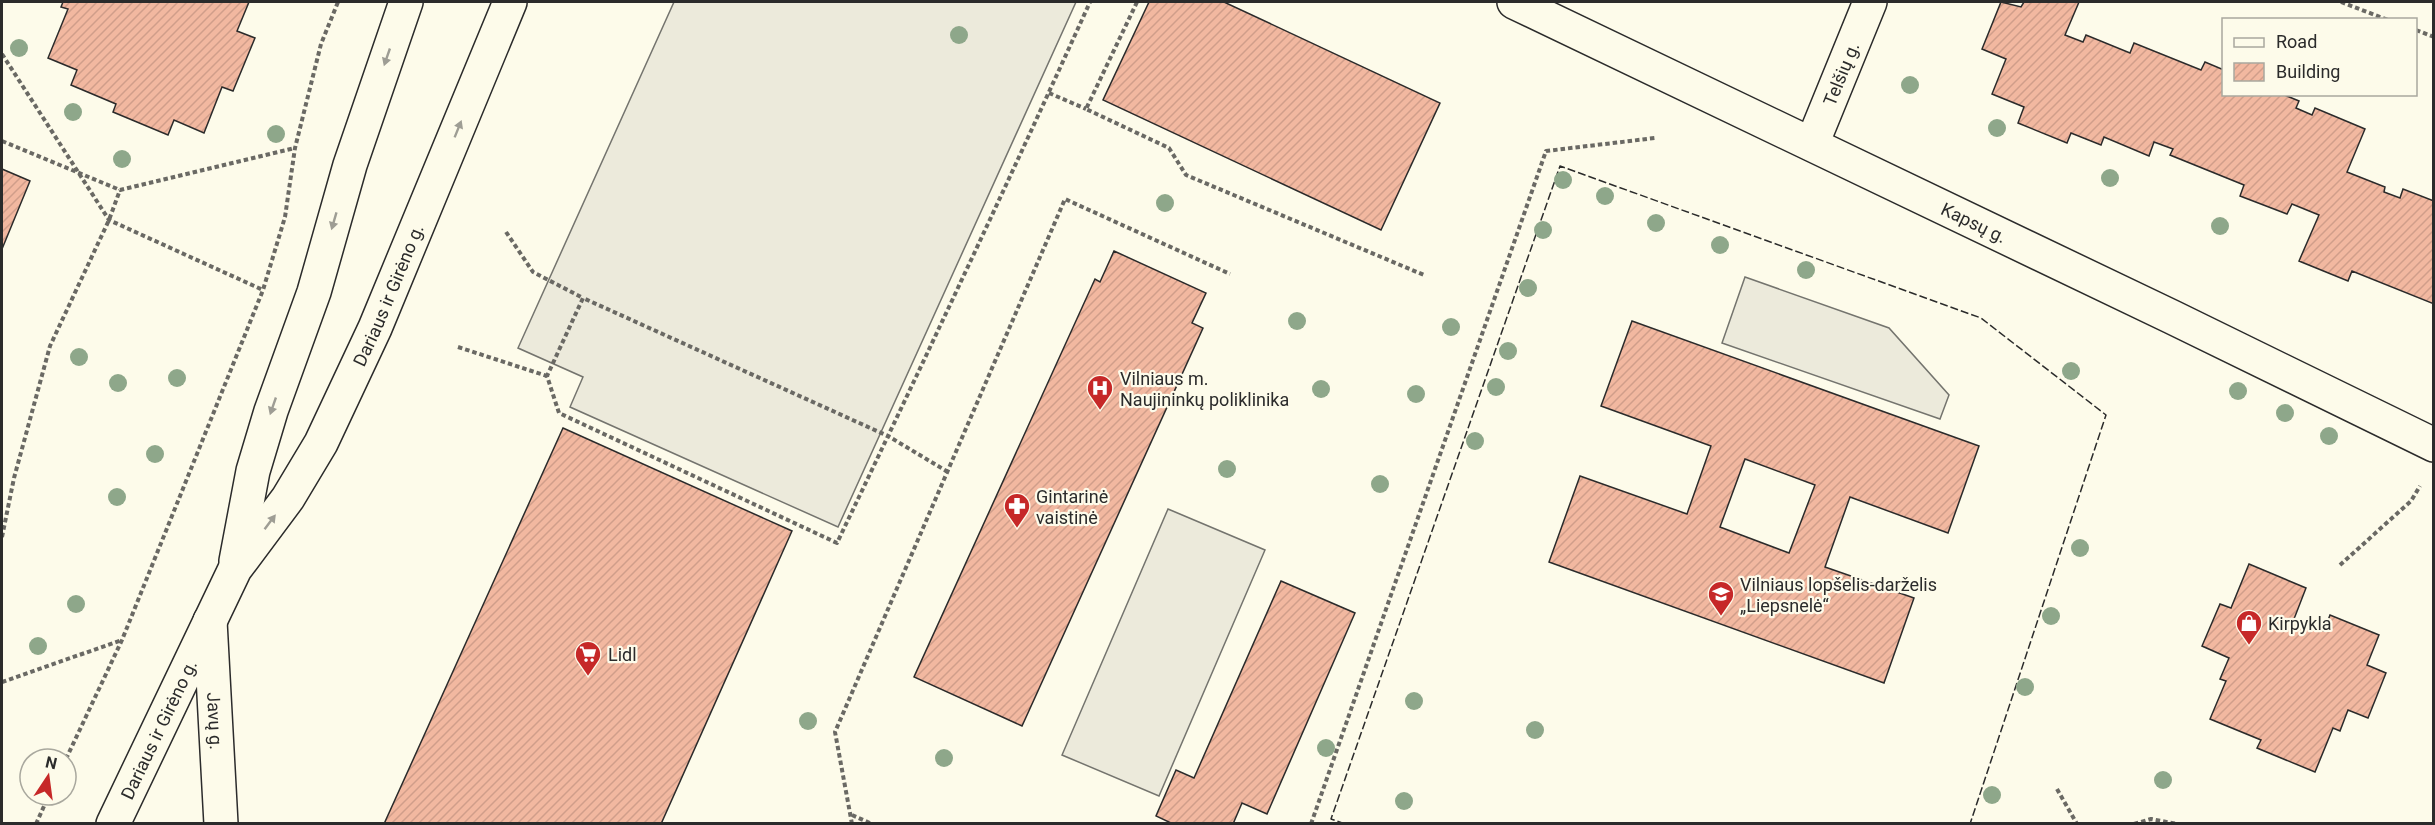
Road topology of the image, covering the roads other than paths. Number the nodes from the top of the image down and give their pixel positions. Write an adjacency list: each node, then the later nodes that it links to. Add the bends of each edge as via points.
1 (406, 2): 7 (main road, Dariaus ir Girėno g., one-way to 7, via 350,165 314,292 271,411 254,471)
2 (510, 2): 7 (main road, Dariaus ir Girėno g., one-way to 2, via 288,498 321,443 375,328)
3 (1514, 2): 5 (main road, Kapsų g.)
4 (1870, 2): 5 (main road, Telšių g.)
5 (1812, 144): 6 (main road, Kapsų g.)
6 (2433, 445)
7 (235, 569): 8 (main road, Dariaus ir Girėno g.)
8 (210, 621): 9 (main road, Dariaus ir Girėno g.); 10 (main road, Javų g.)
9 (113, 824)
10 (221, 824)

